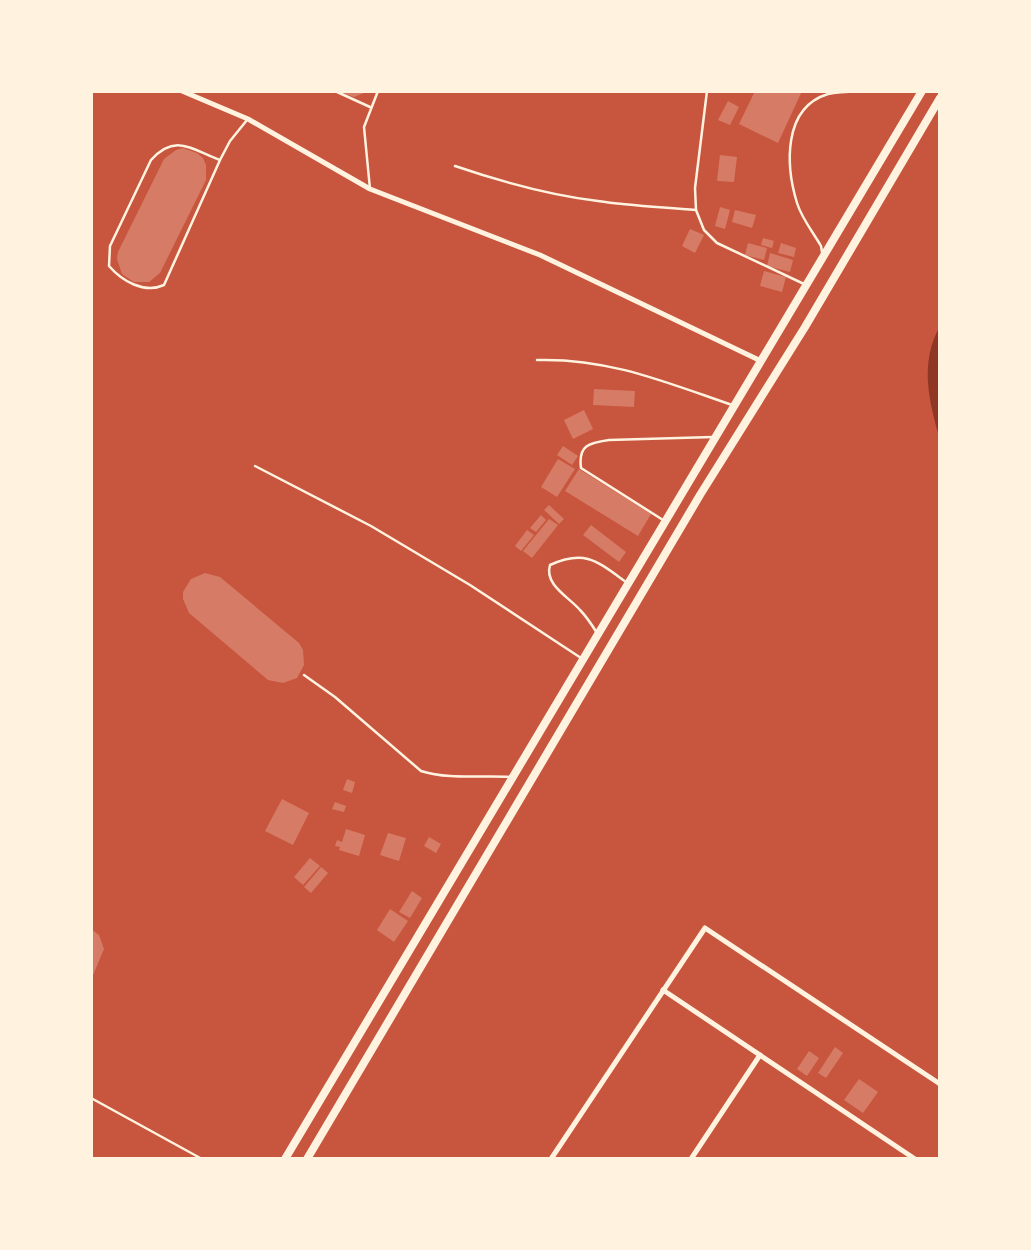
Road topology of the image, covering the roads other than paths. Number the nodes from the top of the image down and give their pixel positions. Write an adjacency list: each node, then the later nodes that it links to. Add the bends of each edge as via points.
1 (182, 91): 9 (street)
2 (335, 91): 8 (lane)
3 (378, 91): 8 (lane)
4 (707, 91): 13 (lane, via 697,159)
5 (894, 91): 14 (lane, via 828,94 808,105 797,121 790,173 798,205 821,246)
6 (922, 91): 14 (highway)
7 (940, 99): 33 (highway)
8 (370, 107): 12 (lane, via 364,127)
9 (248, 119): 10 (lane); 12 (street)
10 (220, 160): 10 (lane, via 164,285 148,289 116,274 109,266 110,246 151,160 172,144)
11 (455, 166): 13 (lane, via 562,195)
12 (370, 189): 17 (street, via 540,255)
13 (696, 210): 15 (lane, via 704,230 717,243)
14 (823, 259): 15 (highway)
15 (807, 285): 17 (highway)
16 (537, 360): 18 (lane, via 572,359 612,366)
17 (761, 361): 18 (highway)
18 (735, 407): 19 (highway)
19 (717, 436): 21 (highway); 21 (lane, via 609,440 585,446 580,456 582,468)
20 (255, 467): 24 (lane, via 372,526)
21 (666, 521): 22 (highway)
22 (629, 584): 23 (highway); 23 (lane, via 580,555 550,565 554,586)
23 (599, 636): 24 (highway)
24 (584, 659): 26 (highway)
25 (304, 675): 26 (lane, via 421,771 436,776)
26 (515, 777): 32 (highway)
27 (663, 990): 28 (street); 29 (street, via 705,928); 34 (street)
28 (760, 1055): 35 (street); 36 (street)
29 (940, 1083)
30 (91, 1098): 31 (lane)
31 (202, 1159)
32 (285, 1159)
33 (307, 1159)
34 (551, 1159)
35 (691, 1159)
36 (915, 1159)

